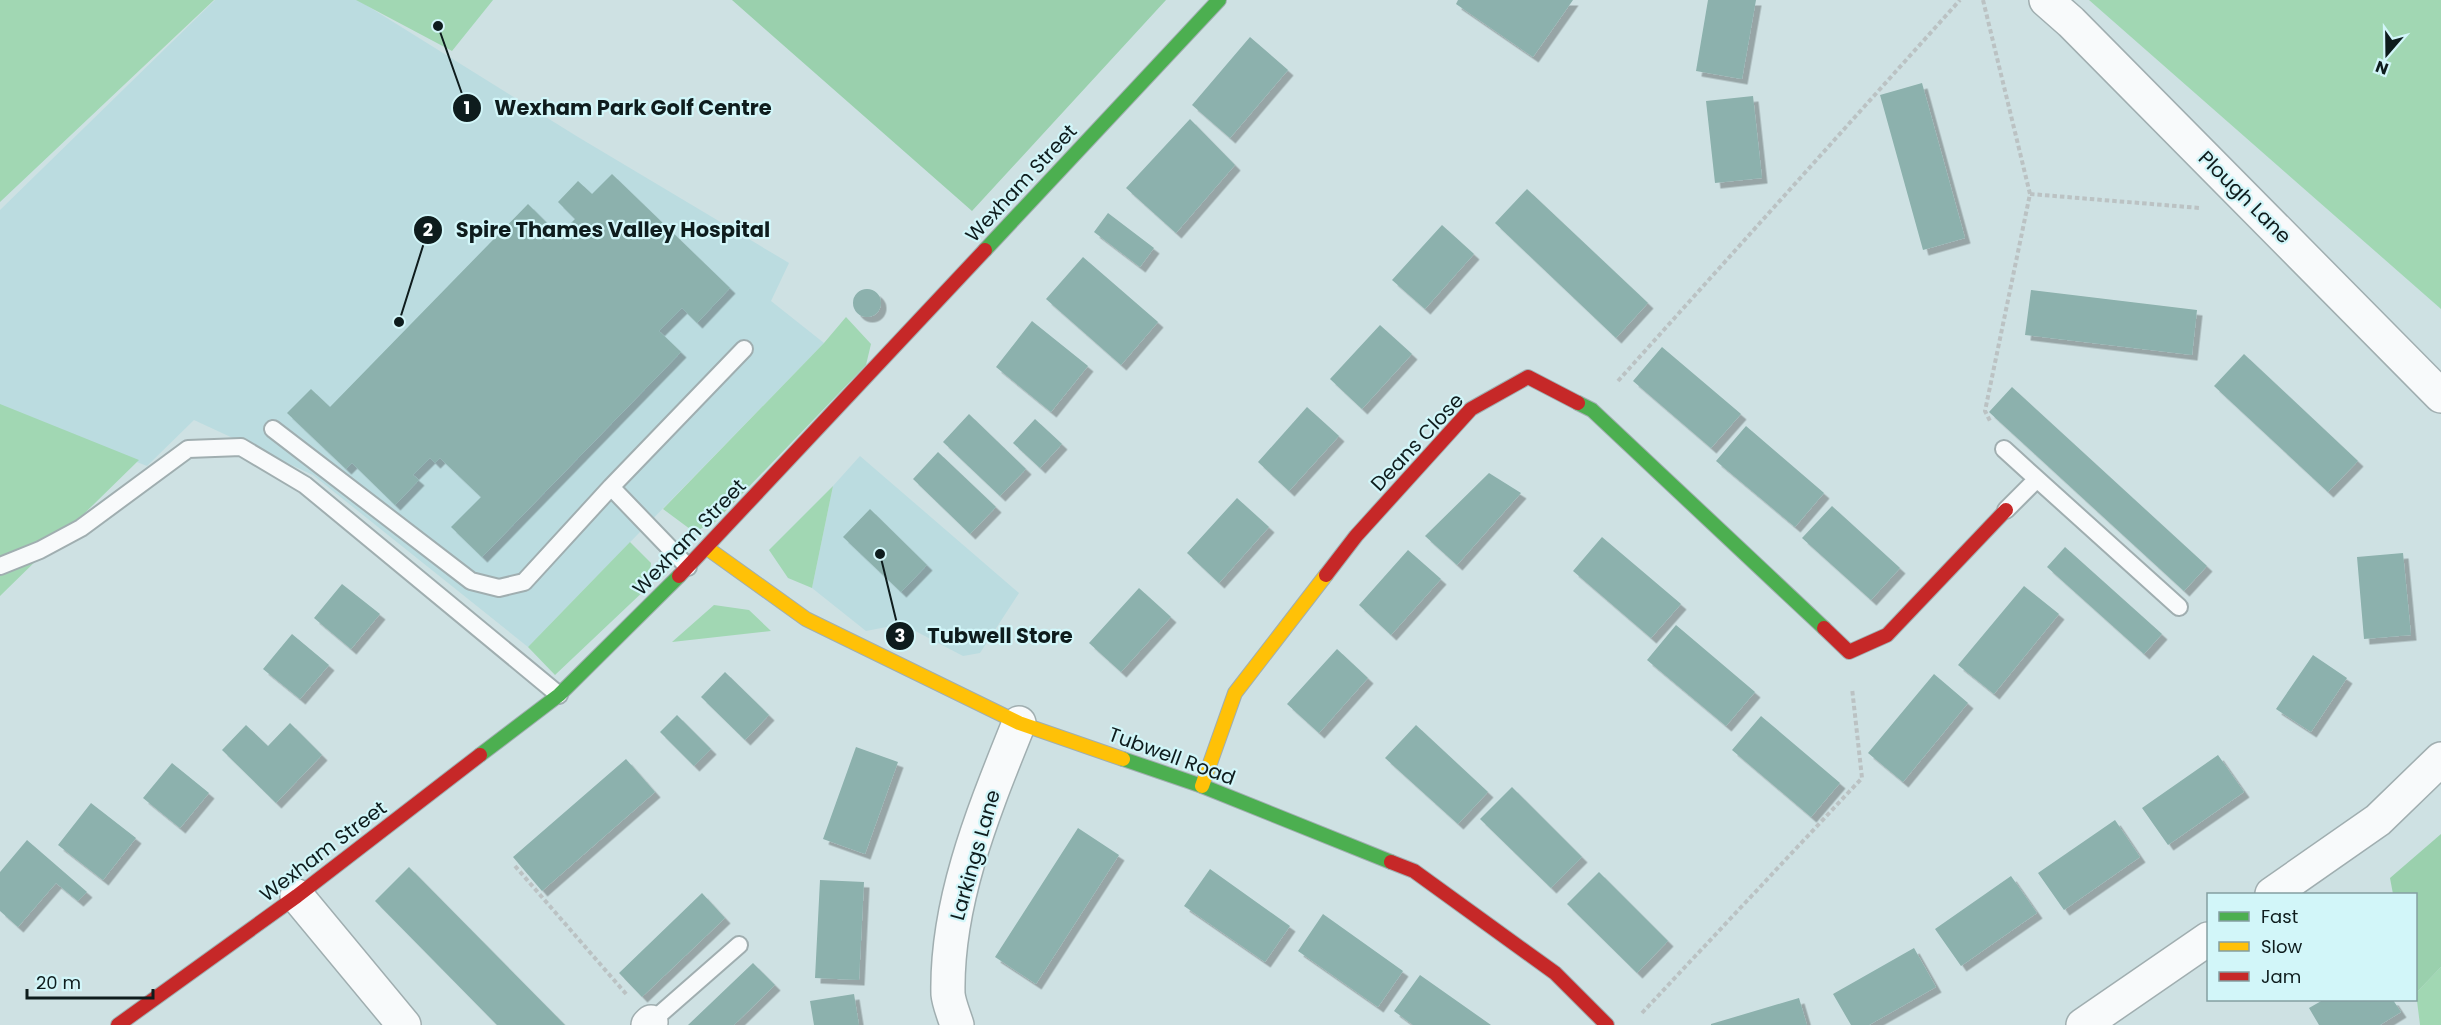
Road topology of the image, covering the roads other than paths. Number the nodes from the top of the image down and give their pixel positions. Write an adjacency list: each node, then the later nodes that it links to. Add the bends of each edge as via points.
1 (1219, 0): 10 (street, Wexham Street)
2 (2046, 0): 4 (street, Plough Lane)
3 (744, 349): 8 (lane)
4 (2441, 396)
5 (273, 429): 8 (lane, via 471,581 500,588 524,582)
6 (2004, 449): 7 (lane)
7 (2037, 479): 9 (lane); 13 (lane)
8 (611, 487): 12 (lane)
9 (2006, 510): 17 (street, Deans Close, via 1887,635 1849,652 1592,410 1528,377 1471,409 1356,537 1235,693)
10 (707, 548): 12 (street, Wexham Street); 15 (street, Tubwell Road, via 806,619)
11 (0, 566): 14 (lane, via 81,528 188,449 242,447 305,485)
12 (688, 567): 14 (street, Wexham Street)
13 (2179, 607)
14 (559, 695): 19 (street, Wexham Street)
15 (1019, 723): 17 (street, Tubwell Road); 25 (street, Larkings Lane, via 984,809 956,910 948,996)
16 (2441, 759): 18 (street, via 2378,820)
17 (1202, 786): 26 (street, Tubwell Road, via 1414,871 1555,973)
18 (2273, 893)
19 (297, 896): 23 (street, Wexham Street); 24 (street)
20 (2207, 940): 27 (street)
21 (739, 945): 22 (lane)
22 (649, 1024)
23 (118, 1025)
24 (404, 1025)
25 (957, 1025)
26 (1607, 1025)
27 (2083, 1025)

